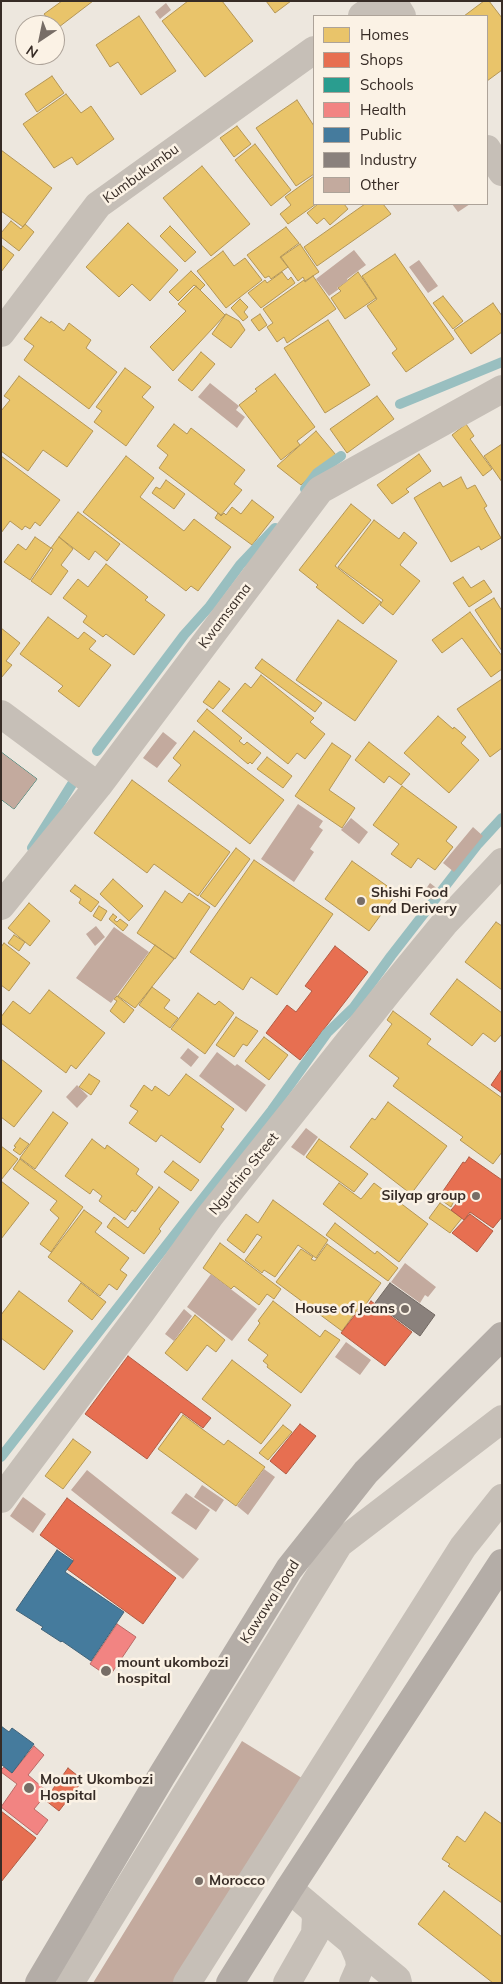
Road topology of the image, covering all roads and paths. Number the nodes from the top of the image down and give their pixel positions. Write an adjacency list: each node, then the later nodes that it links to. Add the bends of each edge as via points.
1 (383, 1): 3 (street)
2 (392, 1): 4 (street)
3 (363, 15)
4 (401, 15)
5 (313, 51): 8 (street, Kumbukumbu, via 98,205)
6 (488, 151): 7 (street)
7 (502, 172)
8 (1, 333)
9 (502, 389): 11 (street, Kwamsama, via 320,490)
10 (1, 714): 11 (street)
11 (98, 786): 13 (street, Kwamsama)
12 (502, 862): 17 (street, Nguchiro Street, via 444,924 210,1216)
13 (1, 906)
14 (502, 1336): 22 (main road, Kawawa Road, via 366,1472 289,1569)
15 (502, 1419): 23 (street, Kawawa Road, via 339,1544)
16 (502, 1498): 24 (street, via 463,1547)
17 (1, 1499)
18 (502, 1563): 19 (main road)
19 (289, 1889): 20 (street); 25 (main road)
20 (313, 1909): 21 (street); 26 (street, via 315,1934)
21 (352, 1942): 27 (street, via 360,1967); 28 (street)
22 (39, 1983)
23 (70, 1983)
24 (187, 1983)
25 (230, 1983)
26 (286, 1983)
27 (352, 1983)
28 (398, 1983)

